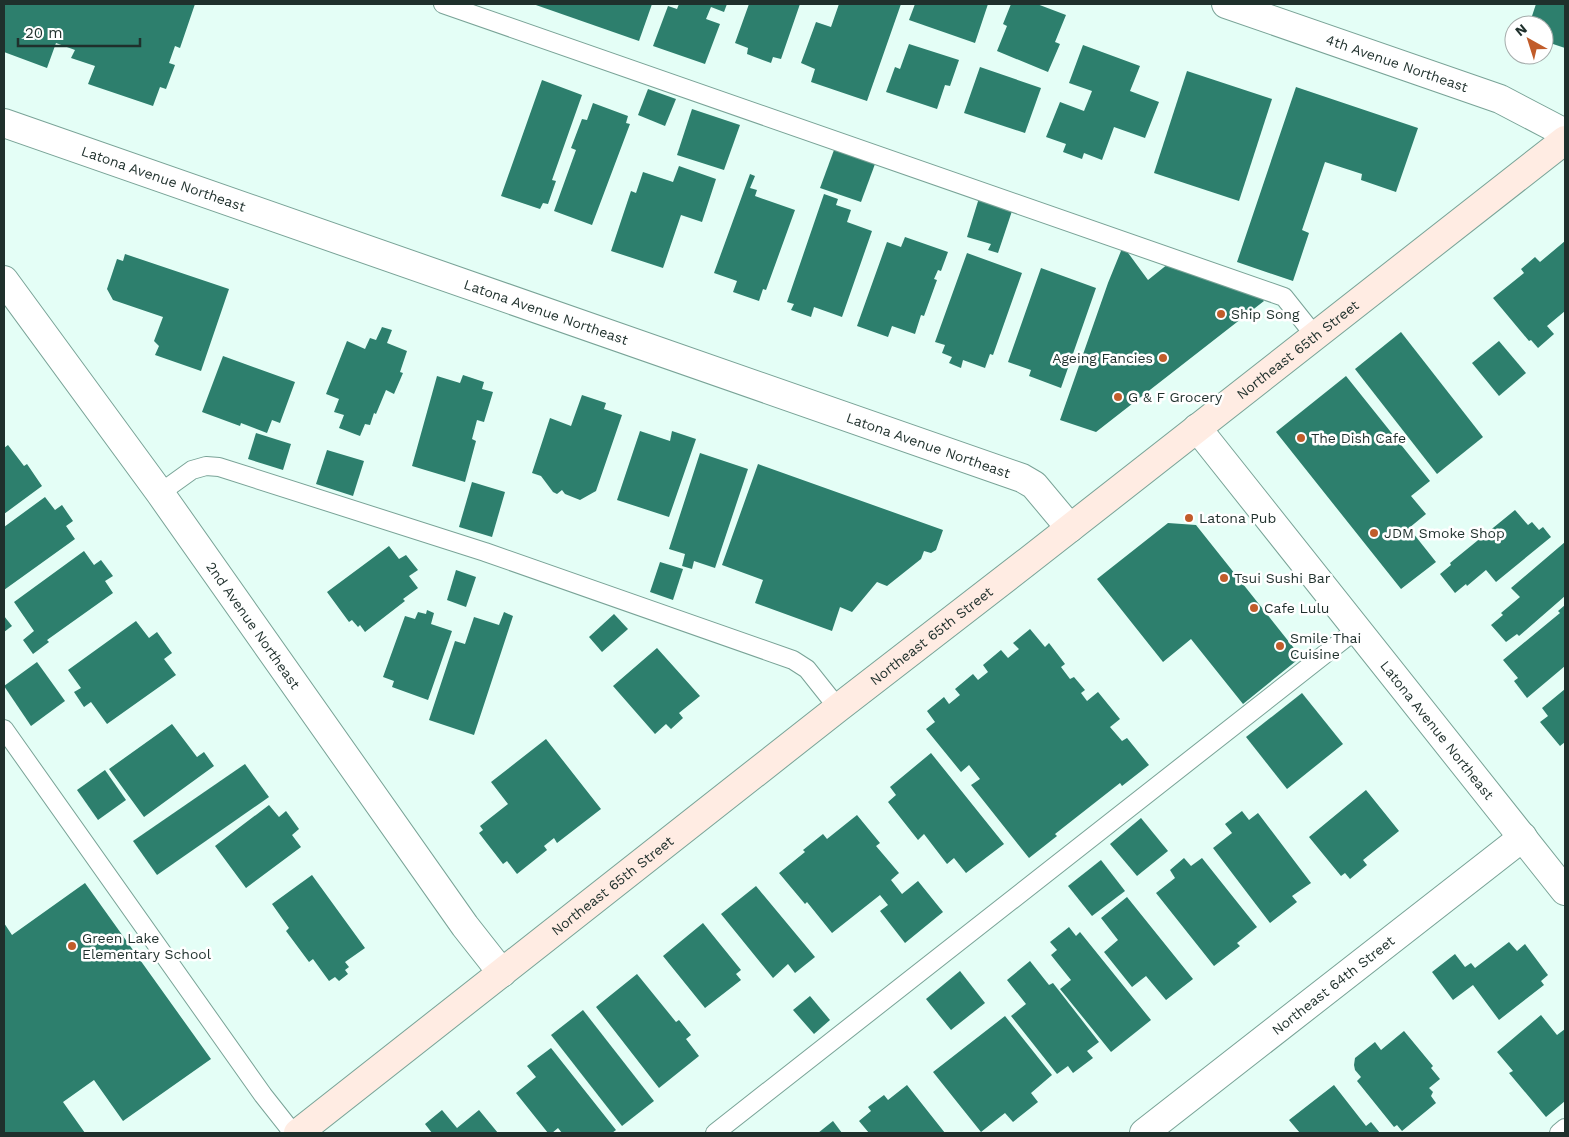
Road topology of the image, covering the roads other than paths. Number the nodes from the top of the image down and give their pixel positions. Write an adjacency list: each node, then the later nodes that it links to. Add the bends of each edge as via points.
1 (443, 4): 7 (lane, via 1284,297)
2 (1226, 4): 4 (street, 4th Avenue Northeast, via 1500,99)
3 (4, 123): 10 (street, Latona Avenue Northeast, via 1022,478 1034,485)
4 (1565, 133)
5 (1565, 140): 7 (main road, Northeast 65th Street)
6 (4, 280): 9 (street, 2nd Avenue Northeast)
7 (1315, 336): 8 (main road, Northeast 65th Street)
8 (1197, 428): 10 (main road, Northeast 65th Street); 11 (street, Latona Avenue Northeast)
9 (160, 493): 12 (lane, via 192,470 206,466 219,468 485,552 793,660 807,669); 16 (street, 2nd Avenue Northeast, via 465,926)
10 (1070, 528): 12 (main road, Northeast 65th Street)
11 (1357, 629): 14 (street, Latona Avenue Northeast); 20 (lane)
12 (838, 708): 16 (main road, Northeast 65th Street)
13 (4, 729): 18 (lane)
14 (1523, 837): 15 (street, Latona Avenue Northeast); 21 (street, Northeast 64th Street)
15 (1565, 891)
16 (502, 973): 19 (main road, Northeast 65th Street)
17 (1565, 1128): 22 (lane)
18 (293, 1133)
19 (298, 1133)
20 (715, 1133)
21 (1144, 1133)
22 (1559, 1133)

